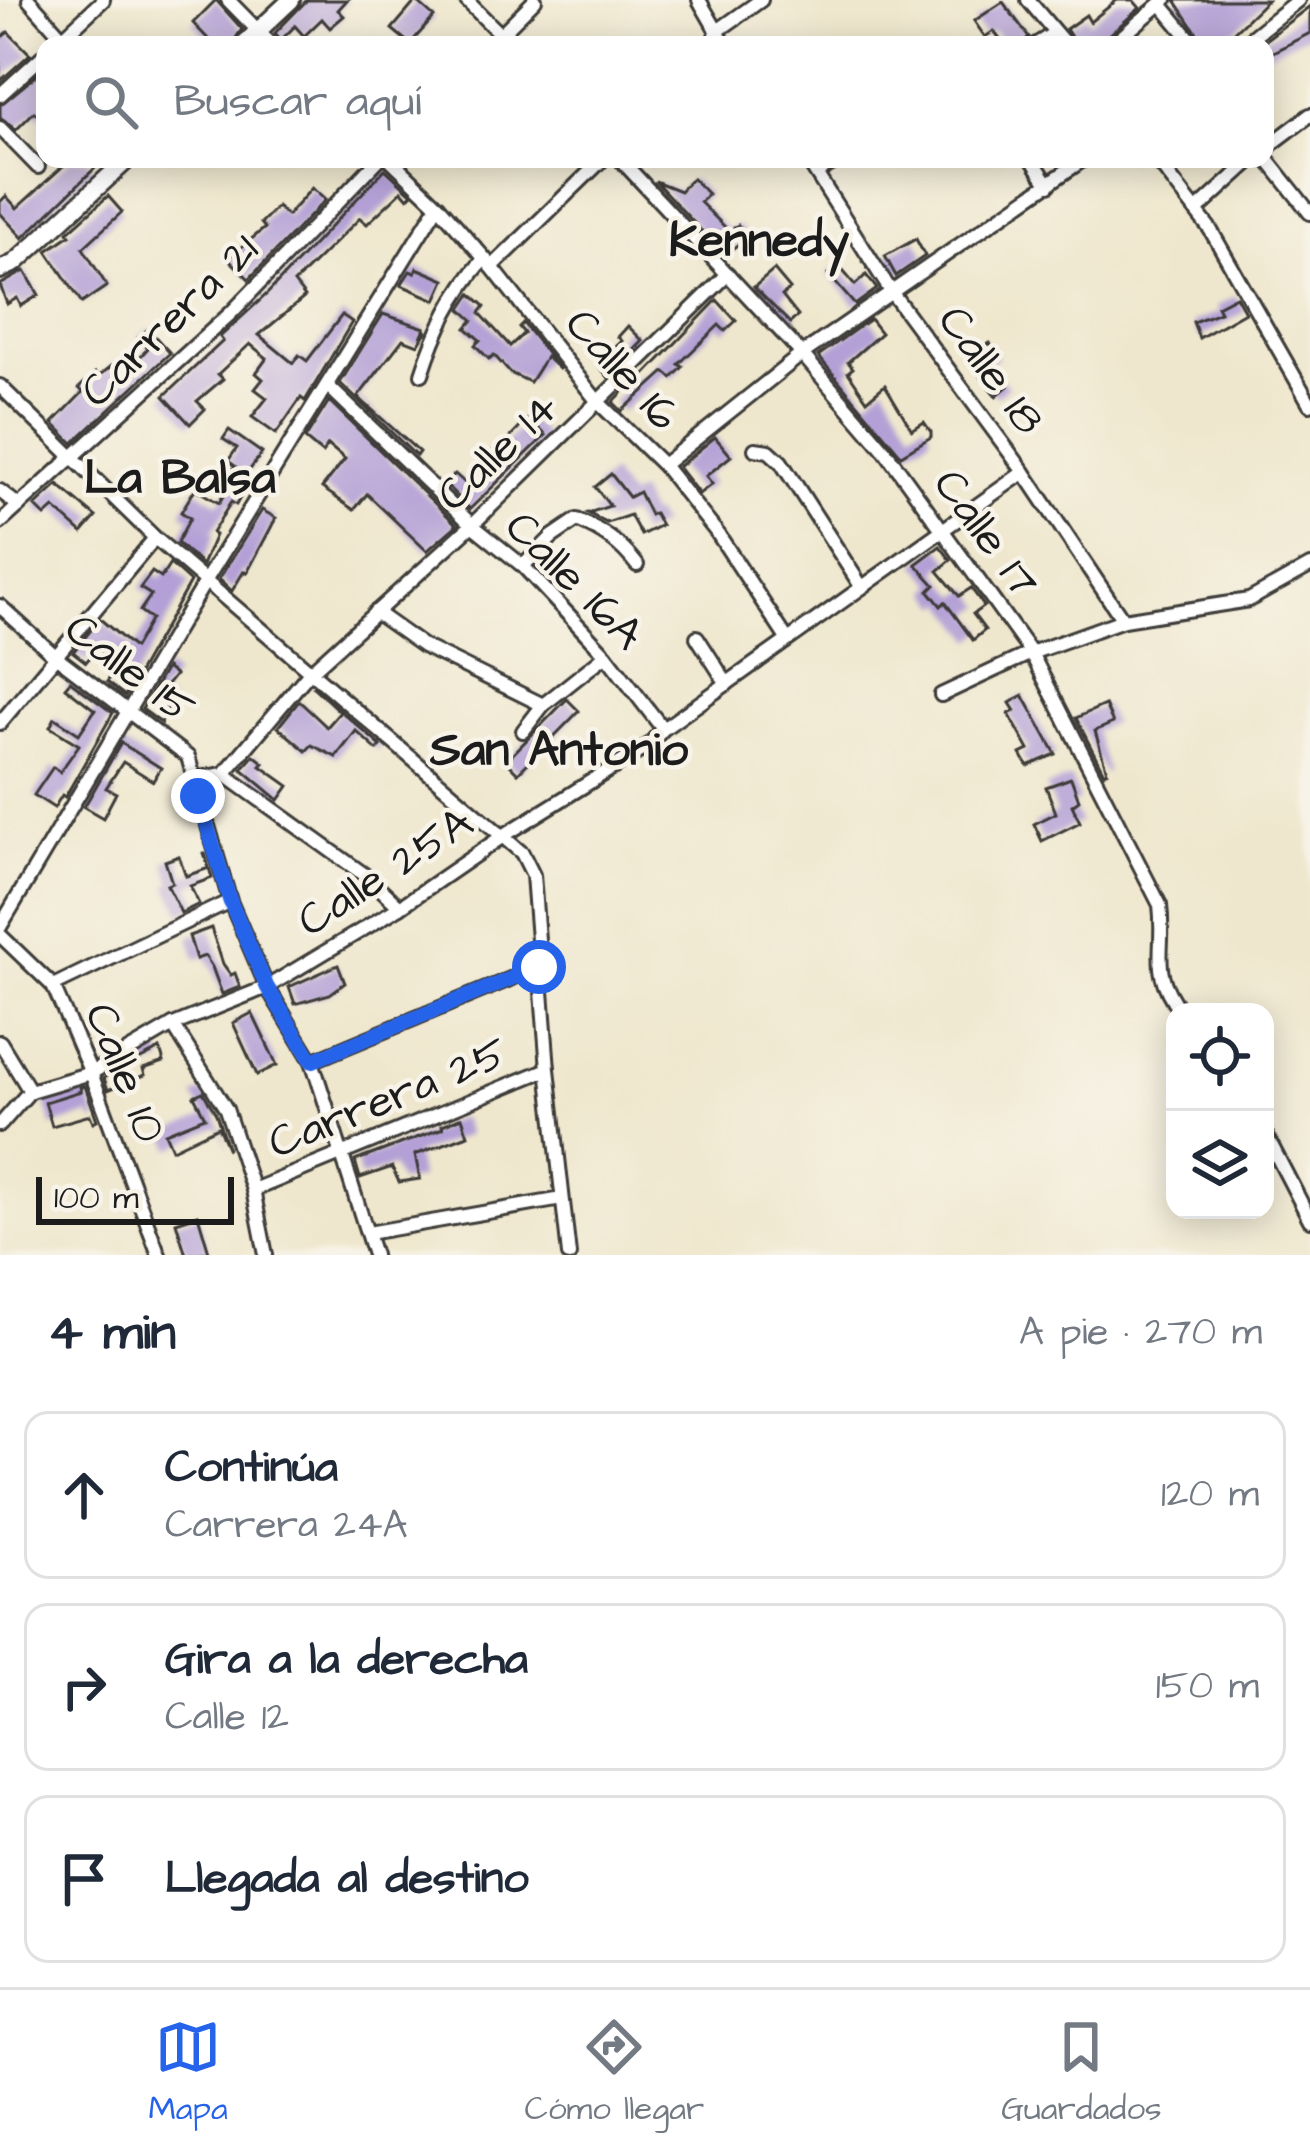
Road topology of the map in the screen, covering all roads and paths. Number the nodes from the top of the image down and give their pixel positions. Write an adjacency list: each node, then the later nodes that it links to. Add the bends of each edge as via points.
1 (29, 0): 15 (street)
2 (104, 0): 16 (street)
3 (228, 0): 12 (street)
4 (291, 0): 12 (street)
5 (466, 0): 19 (street)
6 (535, 0): 20 (street)
7 (699, 0): 13 (street)
8 (761, 0): 13 (street)
9 (1028, 0): 14 (street)
10 (1298, 0): 26 (street)
11 (1163, 2): 24 (street); 25 (street)
12 (257, 31): 17 (street); 18 (street)
13 (716, 32): 21 (street)
14 (1055, 33): 22 (street); 23 (street)
15 (55, 36)
16 (64, 36)
17 (252, 36)
18 (262, 36)
19 (497, 36)
20 (505, 36)
21 (719, 36)
22 (1050, 36)
23 (1058, 36)
24 (1123, 36)
25 (1188, 36)
26 (1253, 36)
27 (36, 62): 28 (street)
28 (0, 95)
29 (1310, 115): 31 (street)
30 (0, 128): 33 (street)
31 (1274, 145)
32 (1274, 164): 49 (street)
33 (36, 165)
34 (118, 168): 51 (street)
35 (370, 168): 61 (street, Carrera 21, via 232,313)
36 (399, 168): 47 (street, Calle 16)
37 (593, 168): 50 (street)
38 (628, 168): 52 (street, Calle 17)
39 (813, 168): 45 (street, Calle 18)
40 (823, 168): 45 (street)
41 (1038, 168): 46 (street)
42 (1072, 168): 46 (street)
43 (1163, 168): 48 (street)
44 (1243, 168): 48 (street)
45 (816, 172): 53 (street, Calle 18)
46 (1049, 185): 53 (street)
47 (438, 205): 50 (street, Calle 16); 57 (street)
48 (1196, 209): 59 (street)
49 (1310, 213)
50 (488, 263): 55 (street, via 464,282); 58 (street, Calle 16)
51 (0, 269)
52 (728, 274): 54 (street, Calle 17); 58 (street, Calle 14)
53 (892, 293): 54 (street); 63 (street, Calle 18)
54 (802, 354): 62 (street); 68 (street, Calle 17)
55 (422, 374)
56 (0, 386): 61 (street)
57 (328, 386): 67 (street, Calle 16A); 73 (street)
58 (598, 401): 62 (street, Calle 16); 67 (street, Calle 14)
59 (1310, 404)
60 (755, 449): 74 (street, via 781,462)
61 (72, 459): 65 (street, Carrera 21); 69 (street)
62 (663, 465): 79 (street, Calle 16)
63 (1024, 472): 68 (street, Calle 25A); 77 (street, Calle 18)
64 (0, 491): 65 (street)
65 (19, 506): 66 (street, Carrera 21)
66 (0, 524)
67 (472, 525): 71 (street, Calle 16A); 76 (street, Calle 14)
68 (941, 530): 74 (street, Calle 25A); 80 (street, Calle 17)
69 (155, 538): 73 (street); 81 (street)
70 (637, 565): 71 (street, via 603,531 578,520)
71 (523, 566): 82 (street, Calle 16A)
72 (1310, 566): 77 (street, via 1250,601)
73 (206, 580): 83 (street); 87 (street)
74 (861, 586): 79 (street, Calle 25A)
75 (0, 606): 81 (street, Calle 15)
76 (375, 612): 83 (street, Calle 14); 86 (street, via 423,646)
77 (1124, 620): 80 (street)
78 (697, 637): 84 (street)
79 (787, 639): 84 (street, Calle 25A)
80 (1031, 653): 85 (street); 100 (street, Calle 17, via 1160,905 1159,973)
81 (54, 655): 87 (street, Calle 15); 88 (street)
82 (606, 655): 86 (street); 89 (street, Calle 16A)
83 (309, 673): 91 (street, Calle 14); 93 (street)
84 (727, 684): 89 (street, Calle 25A)
85 (941, 695)
86 (543, 705): 90 (street)
87 (130, 713): 92 (street, Calle 15, via 188,757); 96 (street)
88 (0, 722)
89 (663, 729): 93 (street, Calle 25A)
90 (523, 731)
91 (224, 774): 92 (street); 95 (street, Calle 15)
92 (194, 779): 94 (street, Calle 15)
93 (503, 836): 95 (street, Calle 25A); 97 (street, via 533,875)
94 (230, 901): 98 (street); 99 (street, Calle 15)
95 (400, 907): 99 (street, Calle 25A)
96 (0, 931): 98 (street, Calle 10)
97 (539, 967): 103 (street); 104 (street)
98 (53, 986): 105 (street, Calle 10)
99 (267, 987): 101 (street, Calle 25A); 103 (street, Calle 15)
100 (1174, 1003)
101 (173, 1025): 105 (street, Calle 25A); 110 (street, via 226,1108)
102 (0, 1042): 106 (street)
103 (312, 1061): 109 (street, Calle 15)
104 (548, 1069): 109 (street, Carrera 25); 111 (street)
105 (91, 1073): 106 (street, Calle 25A); 114 (street, Calle 10)
106 (30, 1091): 107 (street)
107 (0, 1125)
108 (1274, 1150): 112 (street)
109 (342, 1154): 110 (street, Carrera 25); 113 (street, Calle 15)
110 (253, 1190): 115 (street)
111 (562, 1199): 113 (street); 117 (street)
112 (1310, 1220)
113 (368, 1233): 116 (street, Calle 15)
114 (159, 1255)
115 (266, 1255)
116 (374, 1255)
117 (569, 1255)

